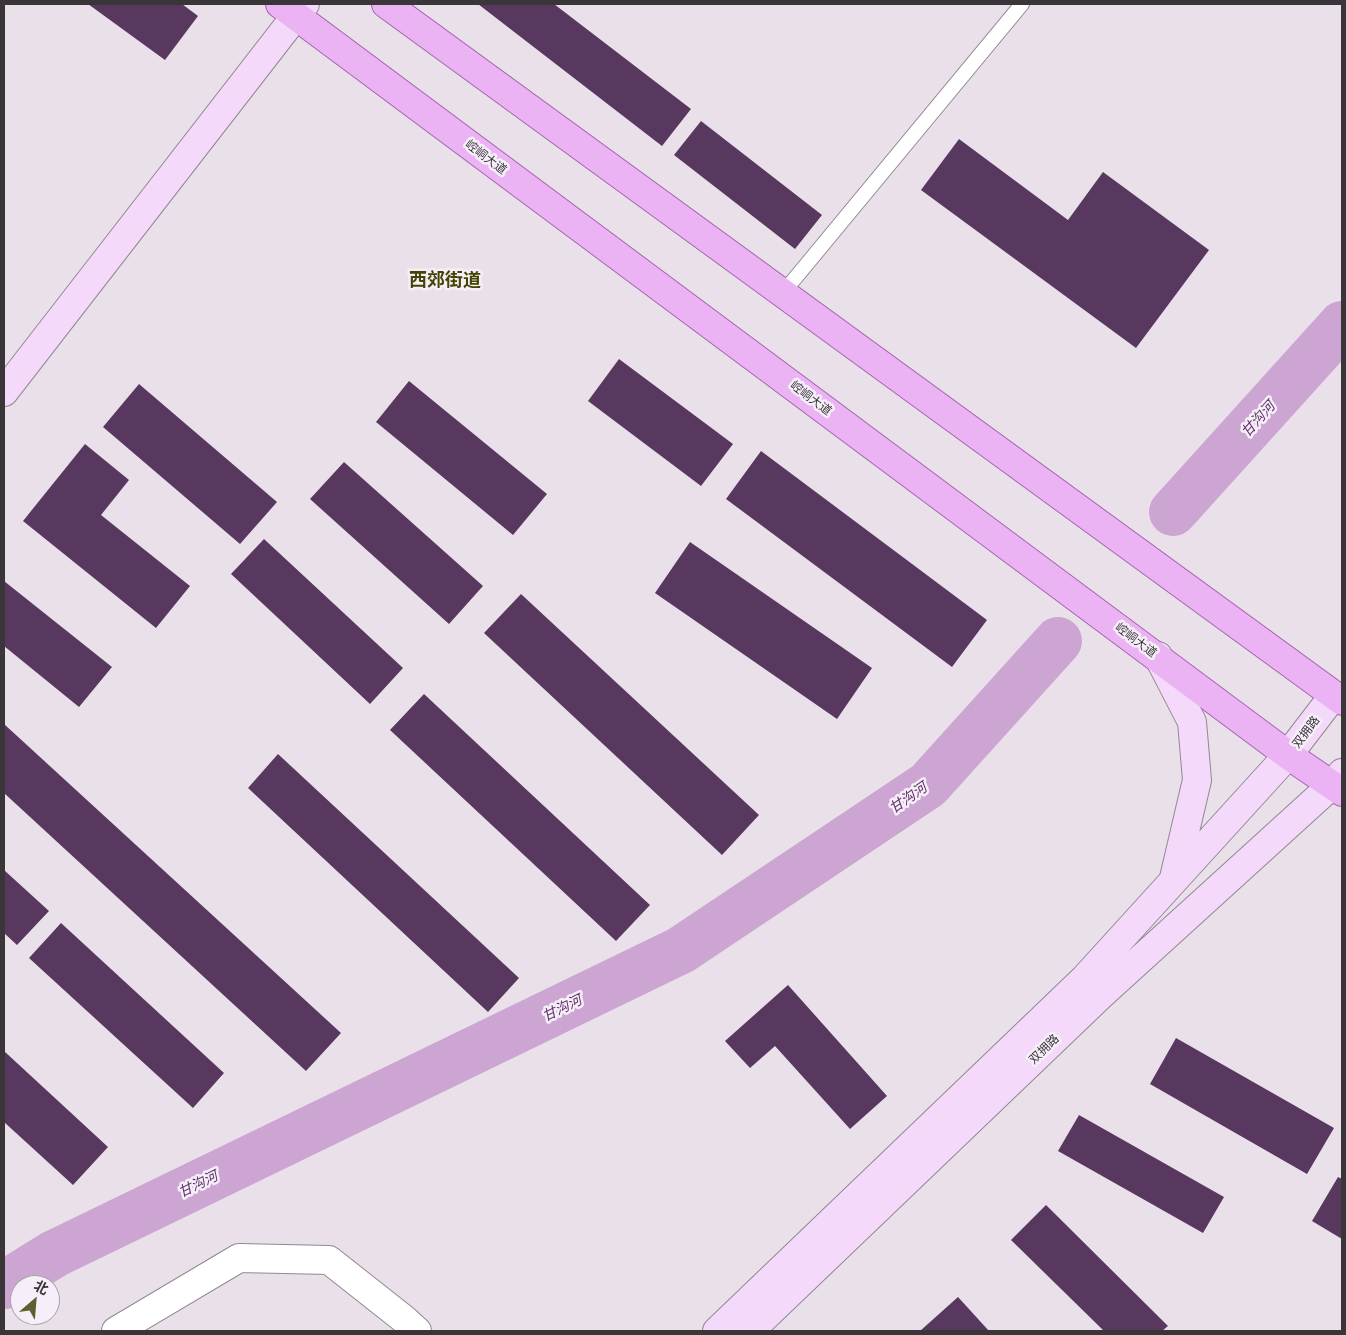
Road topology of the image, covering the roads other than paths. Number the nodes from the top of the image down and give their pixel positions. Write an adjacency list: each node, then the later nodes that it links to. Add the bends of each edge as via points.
1 (386, 4): 4 (main road)
2 (1022, 4): 4 (lane)
3 (294, 8): 5 (main road); 6 (main road, 崆峒大道)
4 (782, 294): 7 (main road)
5 (4, 392)
6 (1158, 656): 8 (main road, 崆峒大道); 10 (main road, 双拥路, via 1192,722 1197,780)
7 (1338, 698): 8 (main road, 双拥路)
8 (1288, 755): 9 (main road, 崆峒大道); 10 (main road, 双拥路)
9 (1339, 784): 14 (main road, 双拥路, via 1101,995)
10 (1174, 879): 13 (main road, 双拥路, via 1086,978)
11 (116, 1331): 12 (street, via 239,1258 329,1260)
12 (417, 1331)
13 (717, 1331)
14 (750, 1331)

